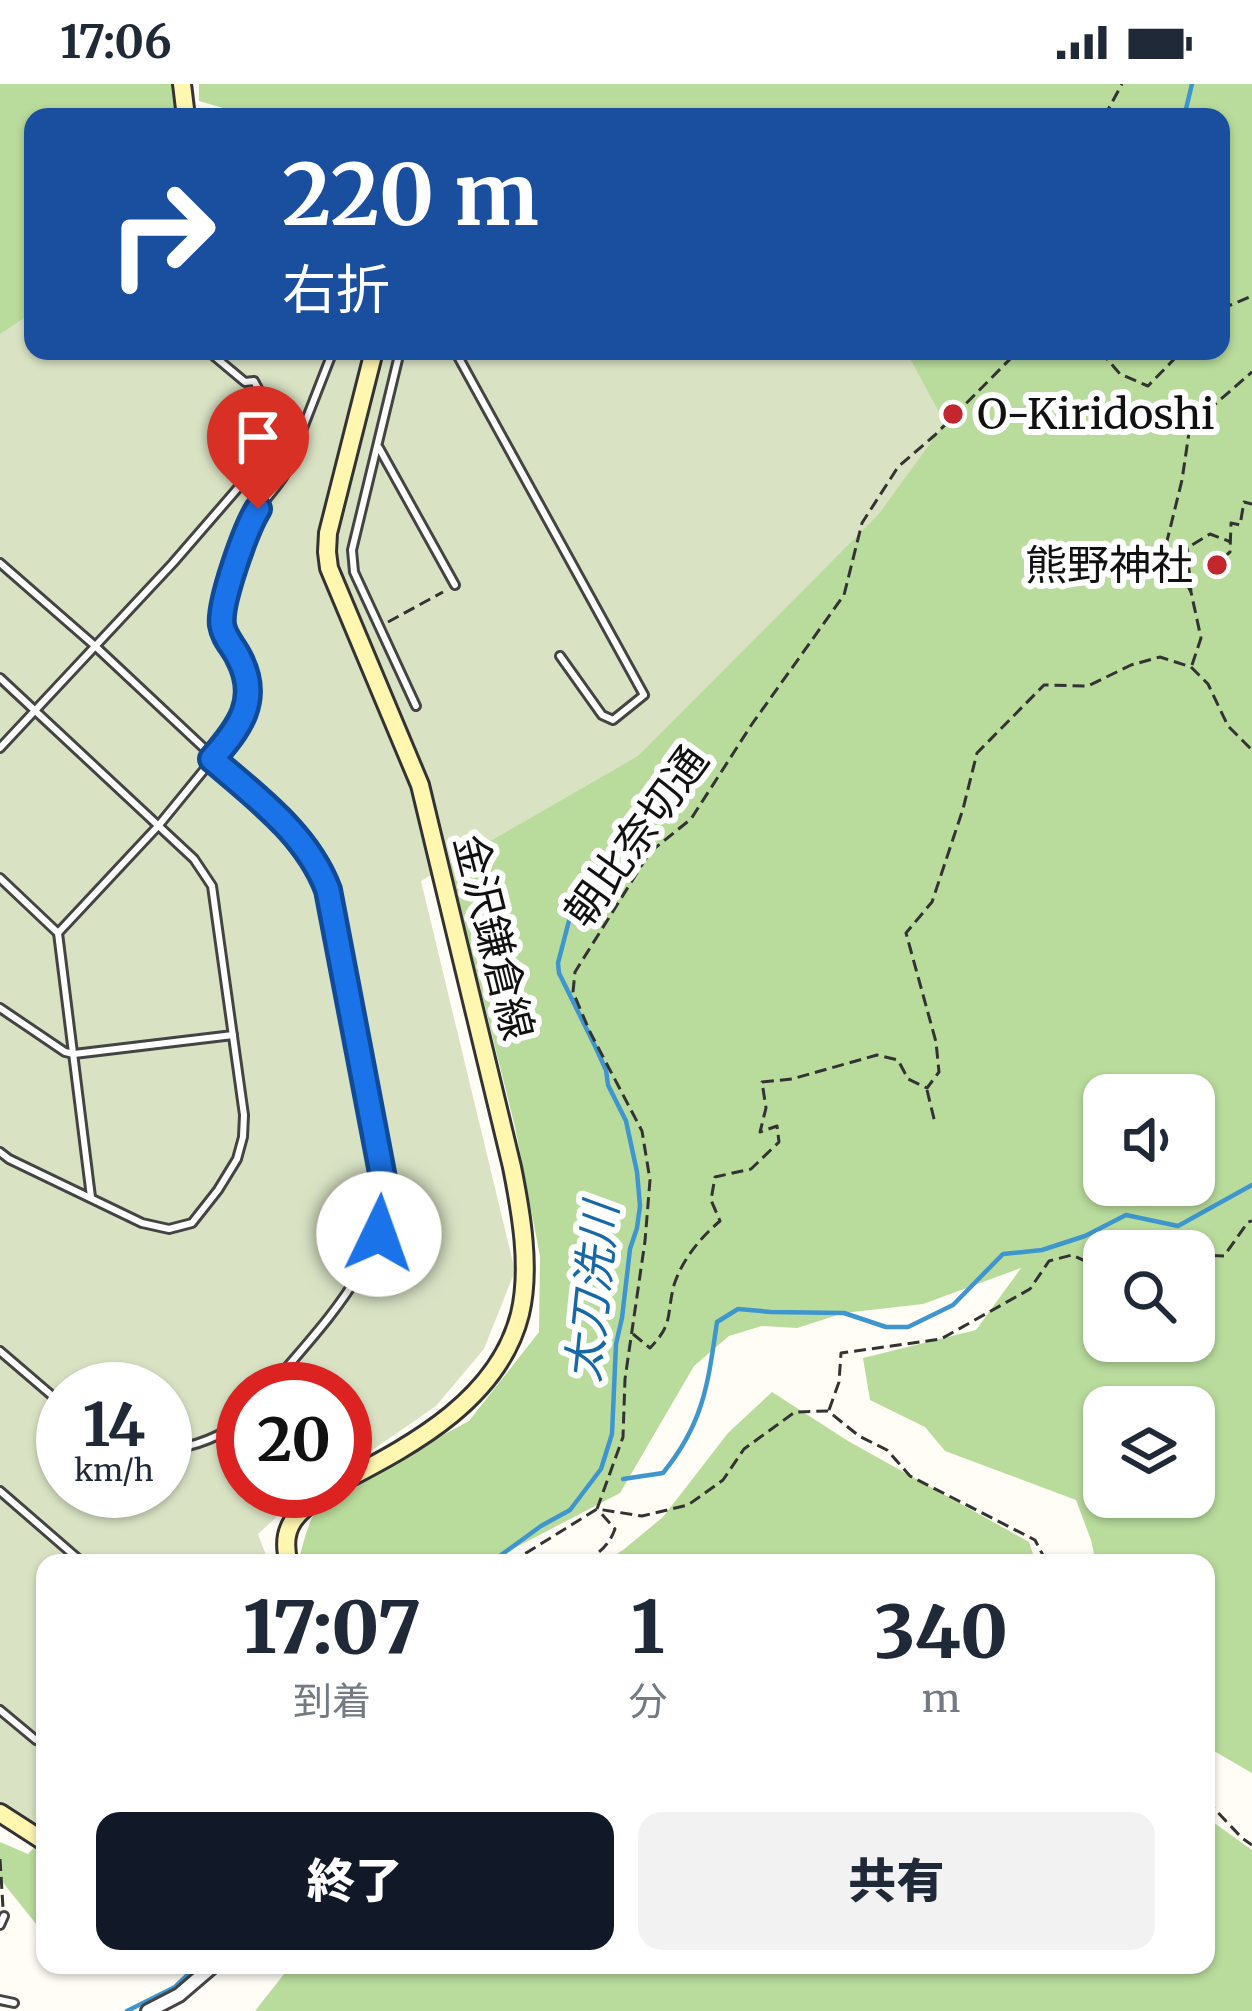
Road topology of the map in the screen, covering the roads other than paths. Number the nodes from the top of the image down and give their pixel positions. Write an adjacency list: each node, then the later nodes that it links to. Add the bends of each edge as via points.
1 (219, 360): 9 (lane, via 254,381 267,405 238,488)
2 (329, 360): 15 (lane, via 285,474 250,522 226,598 222,623 246,673 247,703)
3 (372, 360): 27 (main road, 金沢鎌倉線, via 326,552 420,785 514,1180 523,1285 510,1339 483,1384 456,1412)
4 (398, 360): 6 (lane)
5 (460, 360): 10 (lane, via 644,694 613,720 602,716)
6 (377, 446): 8 (lane); 12 (lane, via 354,572)
7 (0, 563): 9 (lane)
8 (455, 585)
9 (94, 645): 13 (lane); 15 (lane)
10 (560, 656)
11 (0, 679): 13 (lane)
12 (416, 706)
13 (36, 710): 14 (lane); 16 (lane)
14 (0, 748)
15 (212, 759): 16 (lane); 25 (lane, via 286,825 321,872 385,1196 363,1269)
16 (159, 825): 18 (lane); 20 (lane, via 212,886)
17 (0, 878): 18 (lane)
18 (58, 933): 21 (lane)
19 (0, 1008): 21 (lane)
20 (232, 1035): 21 (lane); 23 (lane, via 243,1137 237,1159 192,1223 142,1223)
21 (74, 1054): 23 (lane)
22 (0, 1152): 23 (lane)
23 (91, 1197)
24 (0, 1351): 26 (lane)
25 (289, 1362)
26 (36, 1382)
27 (372, 1464)
28 (0, 1491): 30 (lane)
29 (296, 1518): 31 (main road)
30 (73, 1554)
31 (288, 1554)
32 (0, 1710): 33 (lane)
33 (36, 1740)
34 (0, 1813): 35 (main road)
35 (36, 1836)
36 (4, 1916): 37 (lane)
37 (0, 1925)
38 (204, 1974): 41 (street)
39 (0, 2000): 40 (lane)
40 (14, 2002)
41 (148, 2011)

